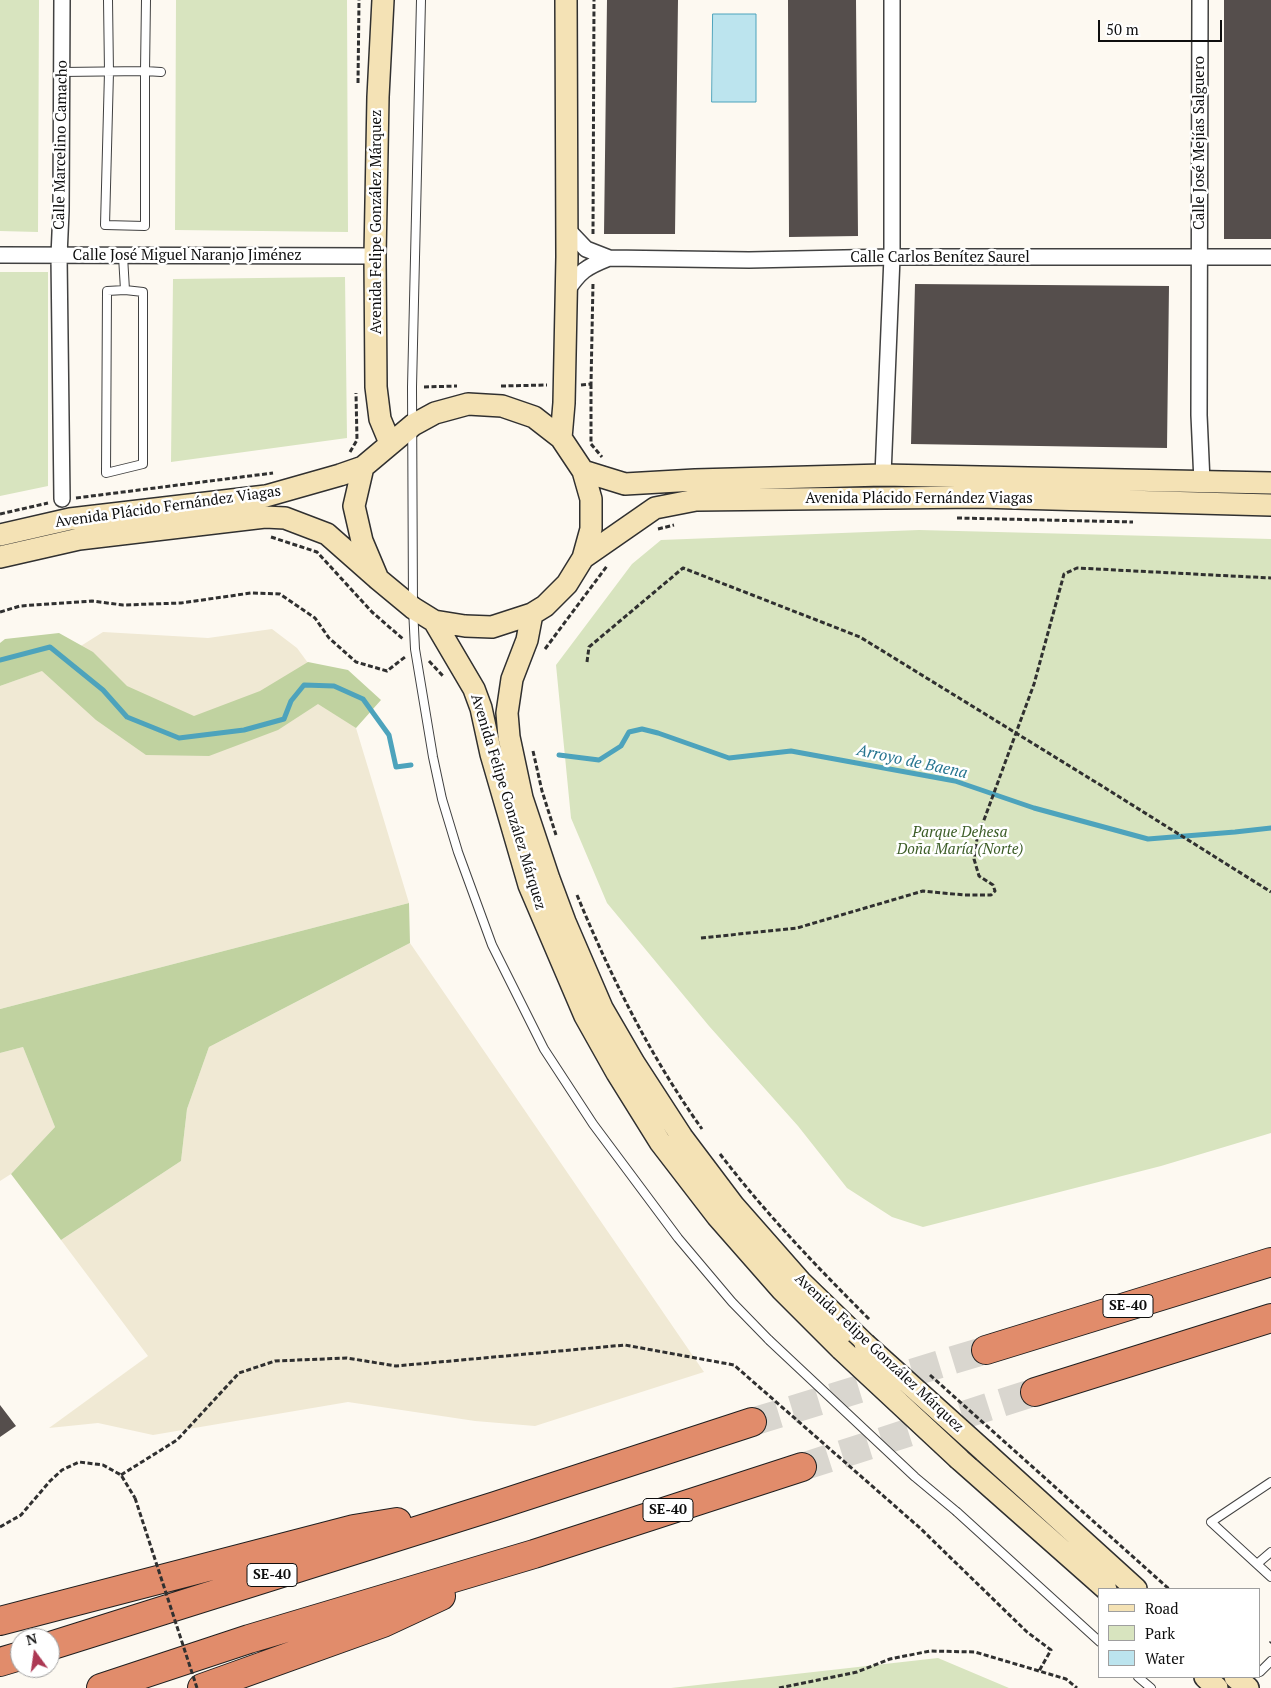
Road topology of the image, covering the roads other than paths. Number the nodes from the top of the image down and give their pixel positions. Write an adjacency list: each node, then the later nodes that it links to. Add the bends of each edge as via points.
1 (62, 0): 9 (street, Calle Marcelino Camacho)
2 (108, 0): 10 (lane)
3 (146, 0): 11 (lane)
4 (384, 0): 17 (main road, Avenida Felipe González Márquez)
5 (421, 0): 24 (lane)
6 (566, 0): 13 (main road)
7 (892, 0): 19 (street)
8 (1200, 0): 18 (street, Calle José Mejías Salguero)
9 (62, 72): 10 (lane); 15 (street, Calle Marcelino Camacho)
10 (109, 72): 11 (lane); 11 (lane, via 105,225 145,226)
11 (145, 72): 12 (lane)
12 (161, 72)
13 (567, 228): 21 (street, Calle Carlos Benítez Saurel); 23 (main road)
14 (0, 255): 15 (street, Calle José Miguel Naranjo Jiménez)
15 (59, 256): 16 (street, Calle José Miguel Naranjo Jiménez); 32 (street, Calle Marcelino Camacho)
16 (123, 256): 17 (street, Calle José Miguel Naranjo Jiménez); 22 (lane)
17 (374, 256): 26 (main road, Avenida Felipe González Márquez, via 376,387 380,419)
18 (1200, 256): 19 (street, Calle Carlos Benítez Saurel); 20 (street, Calle Carlos Benítez Saurel); 30 (street, Calle José Mejías Salguero)
19 (892, 257): 21 (street, Calle Carlos Benítez Saurel, via 749,260); 29 (street)
20 (1271, 257)
21 (593, 258): 23 (street)
22 (125, 290): 22 (lane, via 143,292 143,464 106,472 107,290)
23 (566, 292): 25 (main road)
24 (413, 425): 25 (main road, via 434,413 468,404 502,406 534,418); 26 (main road); 38 (lane)
25 (561, 438): 28 (main road)
26 (390, 443): 27 (main road)
27 (355, 463): 34 (main road, Avenida Plácido Fernández Viagas, via 340,475 266,496 70,519); 37 (main road, via 354,506 362,541)
28 (582, 471): 29 (main road, Avenida Plácido Fernández Viagas, via 625,484); 36 (main road, via 590,499 591,519)
29 (883, 475): 30 (main road, Avenida Plácido Fernández Viagas)
30 (1202, 482): 31 (main road, Avenida Plácido Fernández Viagas)
31 (1271, 483)
32 (62, 499)
33 (1271, 505): 36 (main road, Avenida Plácido Fernández Viagas, via 979,497 696,500 655,508)
34 (0, 535)
35 (0, 557): 37 (main road, Avenida Plácido Fernández Viagas, via 79,539 265,517 285,518 327,534)
36 (583, 558): 39 (main road, via 567,584)
37 (378, 579): 38 (main road, Avenida Plácido Fernández Viagas)
38 (413, 608): 40 (main road, Avenida Plácido Fernández Viagas); 56 (lane, bridge, via 415,649 435,772 458,852 492,944 529,1019 544,1049 593,1124 672,1231 769,1340)
39 (532, 614): 40 (main road, via 492,626); 54 (main road, Avenida Felipe González Márquez, bridge, via 527,640 512,679 507,713 522,798 565,922 602,1008 634,1063 682,1137 734,1206 800,1280 865,1344)
40 (434, 621): 53 (main road, Avenida Felipe González Márquez, bridge, via 474,689 529,885 585,1016 660,1142 717,1216 782,1290 959,1459)
41 (1271, 1262): 43 (highway, SE-40 / SE-40)
42 (1271, 1318): 44 (highway)
43 (986, 1350)
44 (1035, 1392)
45 (752, 1422): 48 (highway, SE-40 / SE-40)
46 (802, 1467): 50 (highway, SE-40 / SE-40)
47 (1271, 1482): 51 (lane, via 1211,1522)
48 (495, 1506): 55 (highway, via 354,1529); 57 (highway, SE-40 / SE-40)
49 (1271, 1552): 51 (lane)
50 (534, 1554): 62 (highway, SE-40 / SE-40, via 249,1639); 63 (highway, via 383,1623)
51 (1257, 1564): 52 (lane)
52 (1271, 1577)
53 (1105, 1588)
54 (1135, 1588)
55 (0, 1621)
56 (1098, 1640)
57 (60, 1643)
58 (1271, 1661): 59 (lane)
59 (1261, 1670)
60 (1139, 1678): 64 (lane)
61 (1206, 1678): 65 (main road)
62 (101, 1688)
63 (202, 1688)
64 (1151, 1688)
65 (1217, 1688)

